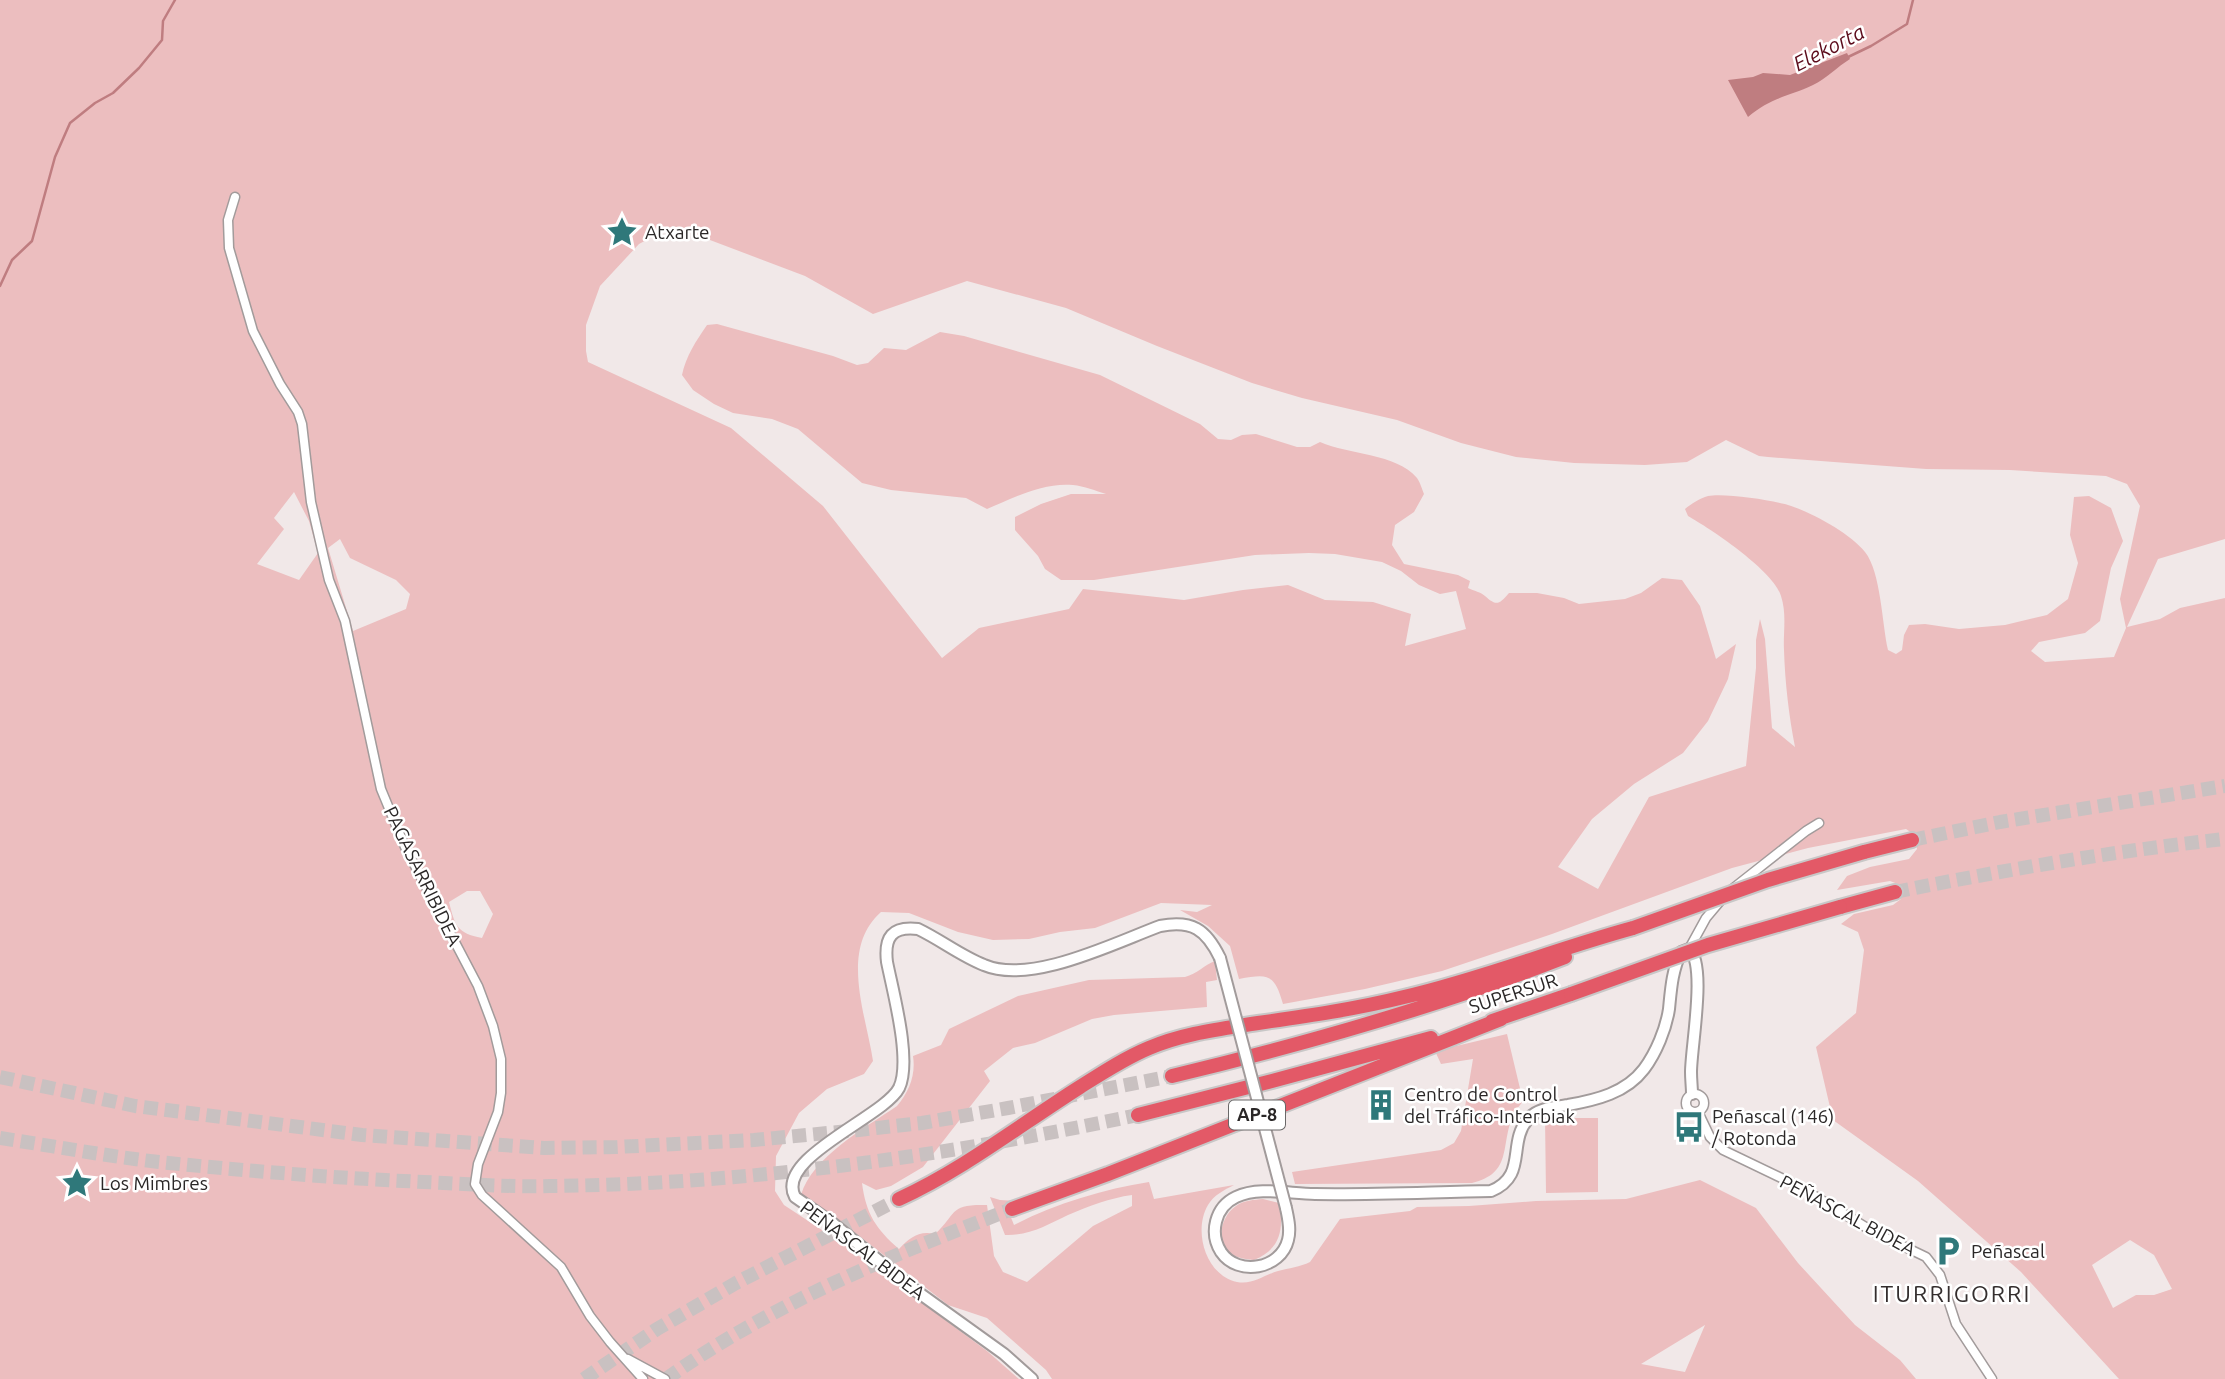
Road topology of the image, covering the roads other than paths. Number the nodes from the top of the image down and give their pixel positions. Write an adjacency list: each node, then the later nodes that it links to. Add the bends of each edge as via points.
1 (235, 197): 14 (street, PAGASARRIBIDEA, via 228,220 229,248 253,331 302,424 311,502 329,580 345,621 381,789 405,847 478,986 493,1026 501,1059 502,1093 475,1184 561,1267)
2 (1819, 823): 6 (street, via 1739,883 1706,918)
3 (1912, 840): 5 (highway, SUPERSUR, bridge, via 1768,880)
4 (1895, 892): 7 (highway, SUPERSUR / AP-8, bridge, via 1708,945)
5 (1575, 949): 8 (highway, SUPERSUR, via 1491,986 1267,1053); 12 (highway, via 1403,998 1208,1031 1147,1049)
6 (1689, 949): 9 (street, via 1697,966); 17 (street, PEÑASCAL BIDEA, bridge, via 1681,952 1674,965 1668,1012 1643,1071 1626,1086 1599,1098 1532,1115 1521,1127 1513,1171 1504,1184 1491,1191 1325,1194 1258,1192 1245,1194 1223,1206 1215,1234 1227,1259 1248,1268 1274,1260 1288,1241 1289,1227 1286,1208 1220,958 1213,943 1196,927 1172,924 1077,958 1017,970 986,967 918,929 899,930 885,947 904,1059 899,1087 885,1105 813,1156 793,1178 792,1193)
7 (1501, 1019): 11 (highway, SUPERSUR / AP-8); 13 (highway, AP-8)
8 (1172, 1076)
9 (1692, 1094): 10 (street, via 1703,1099); 10 (street, via 1686,1106)
10 (1698, 1112): 18 (street, PEÑASCAL BIDEA, via 1710,1137 1723,1150 1926,1257 1940,1275 1956,1324)
11 (1138, 1115)
12 (900, 1199)
13 (1012, 1209)
14 (622, 1356): 15 (street, PAGASARRIBIDEA); 16 (street)
15 (643, 1379)
16 (665, 1379)
17 (1032, 1379)
18 (1992, 1379)

